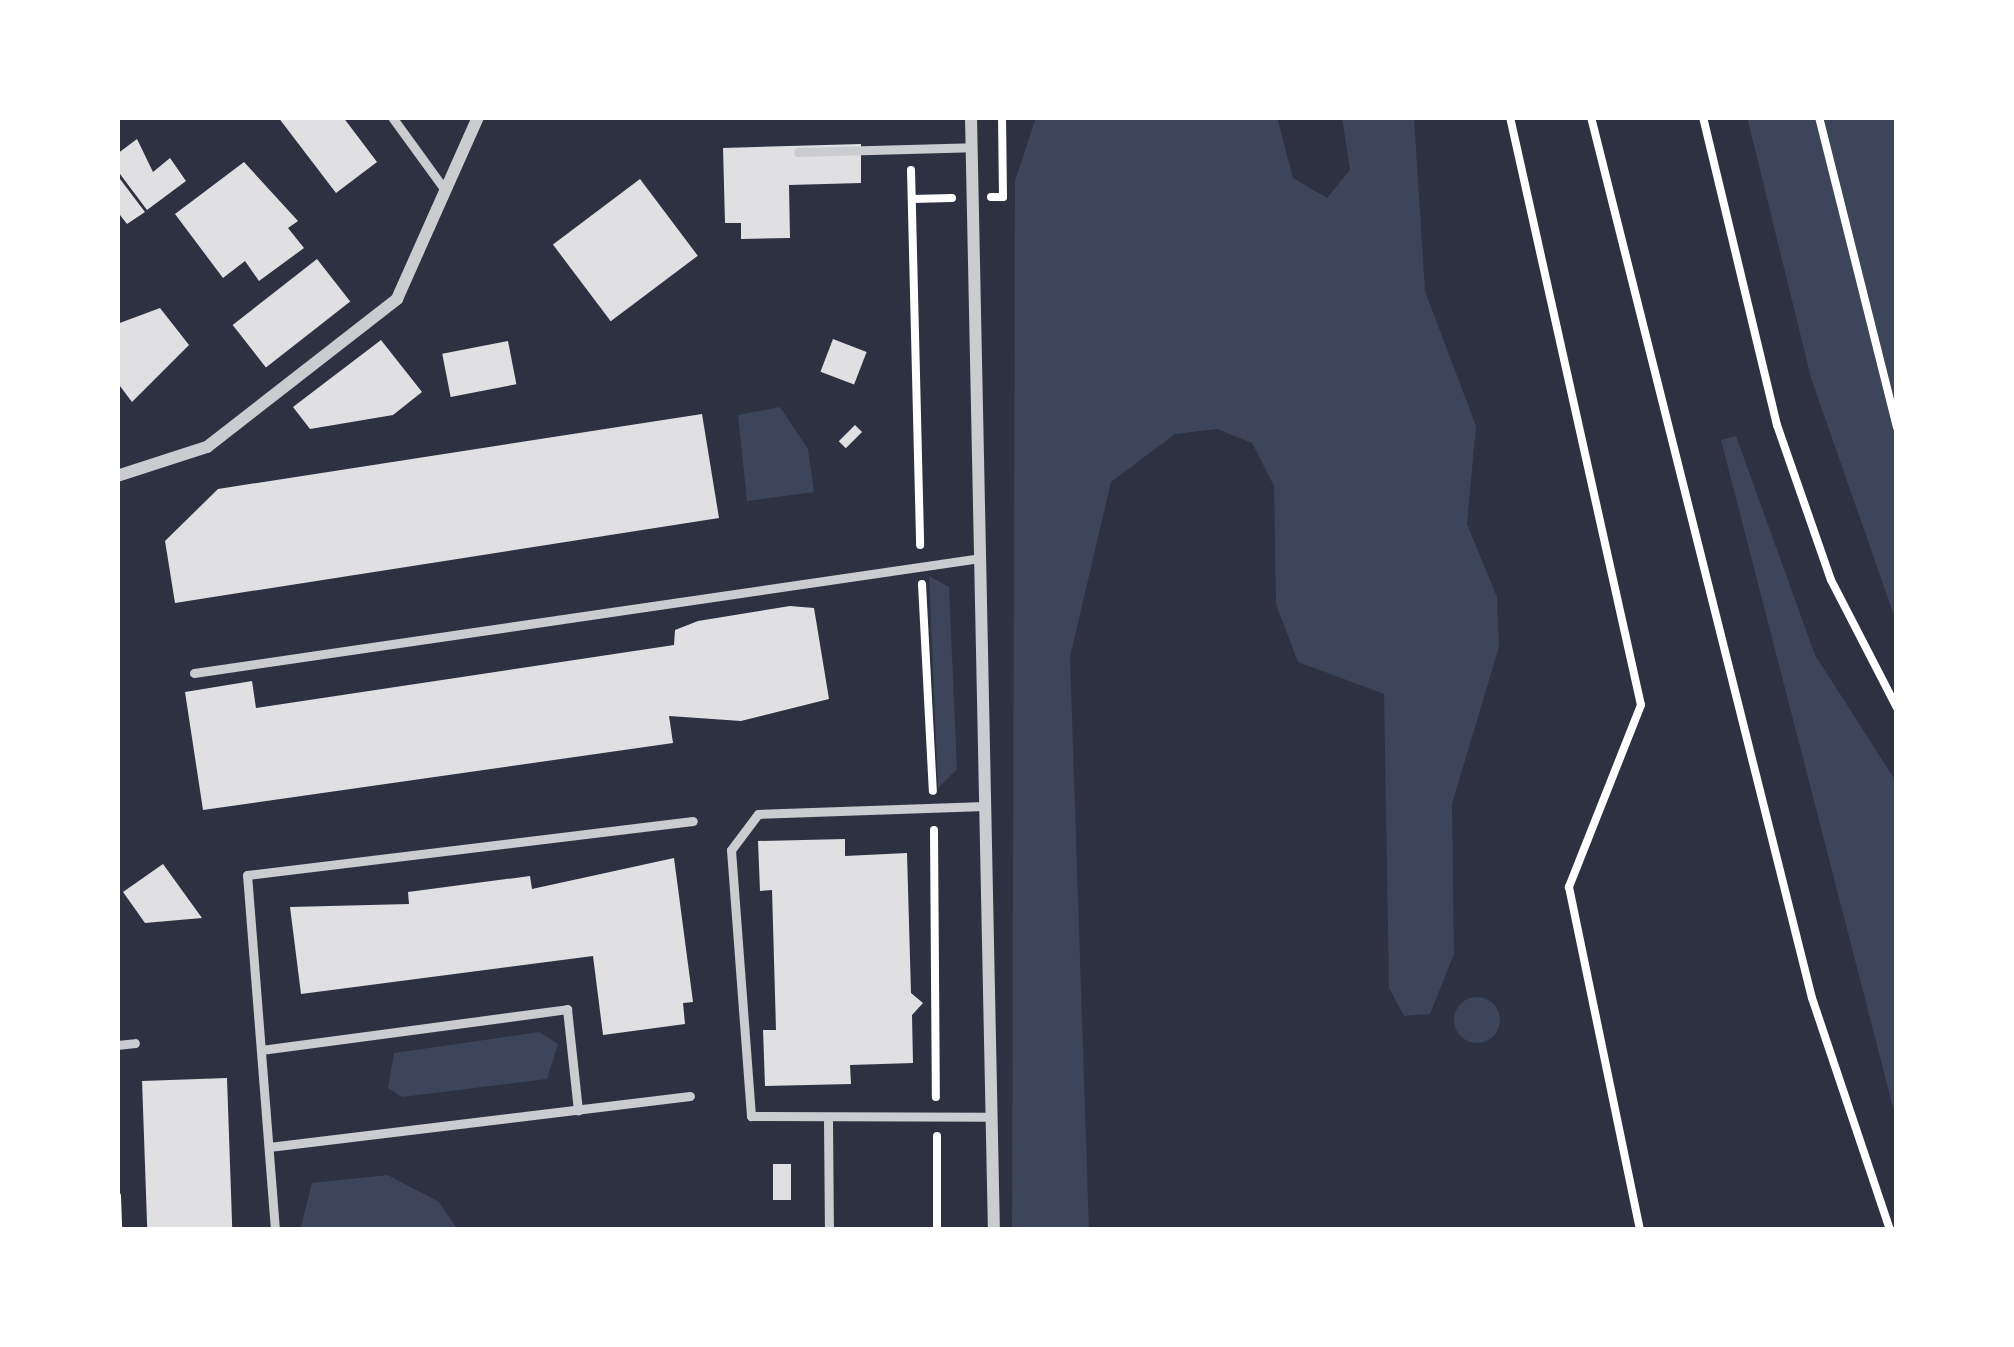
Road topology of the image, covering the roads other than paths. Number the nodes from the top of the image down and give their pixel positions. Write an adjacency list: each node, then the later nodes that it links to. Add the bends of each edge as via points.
1 (392, 117): 6 (lane)
2 (478, 117): 6 (street)
3 (971, 117): 4 (street)
4 (972, 147): 5 (lane); 8 (street)
5 (798, 152)
6 (445, 190): 7 (street, via 397,299 207,447)
7 (117, 476)
8 (980, 558): 9 (lane); 10 (street)
9 (194, 673)
10 (986, 806): 17 (street); 18 (lane, via 758,814 736,832 743,1105 768,1122)
11 (693, 821): 14 (lane, via 247,875)
12 (135, 1043): 13 (lane)
13 (117, 1045)
14 (261, 1050): 16 (lane, via 567,1009); 19 (lane)
15 (690, 1096): 16 (lane)
16 (578, 1110): 19 (lane)
17 (992, 1117): 18 (lane); 22 (street)
18 (828, 1121): 21 (lane)
19 (268, 1147): 20 (lane)
20 (275, 1230)
21 (829, 1230)
22 (994, 1230)

